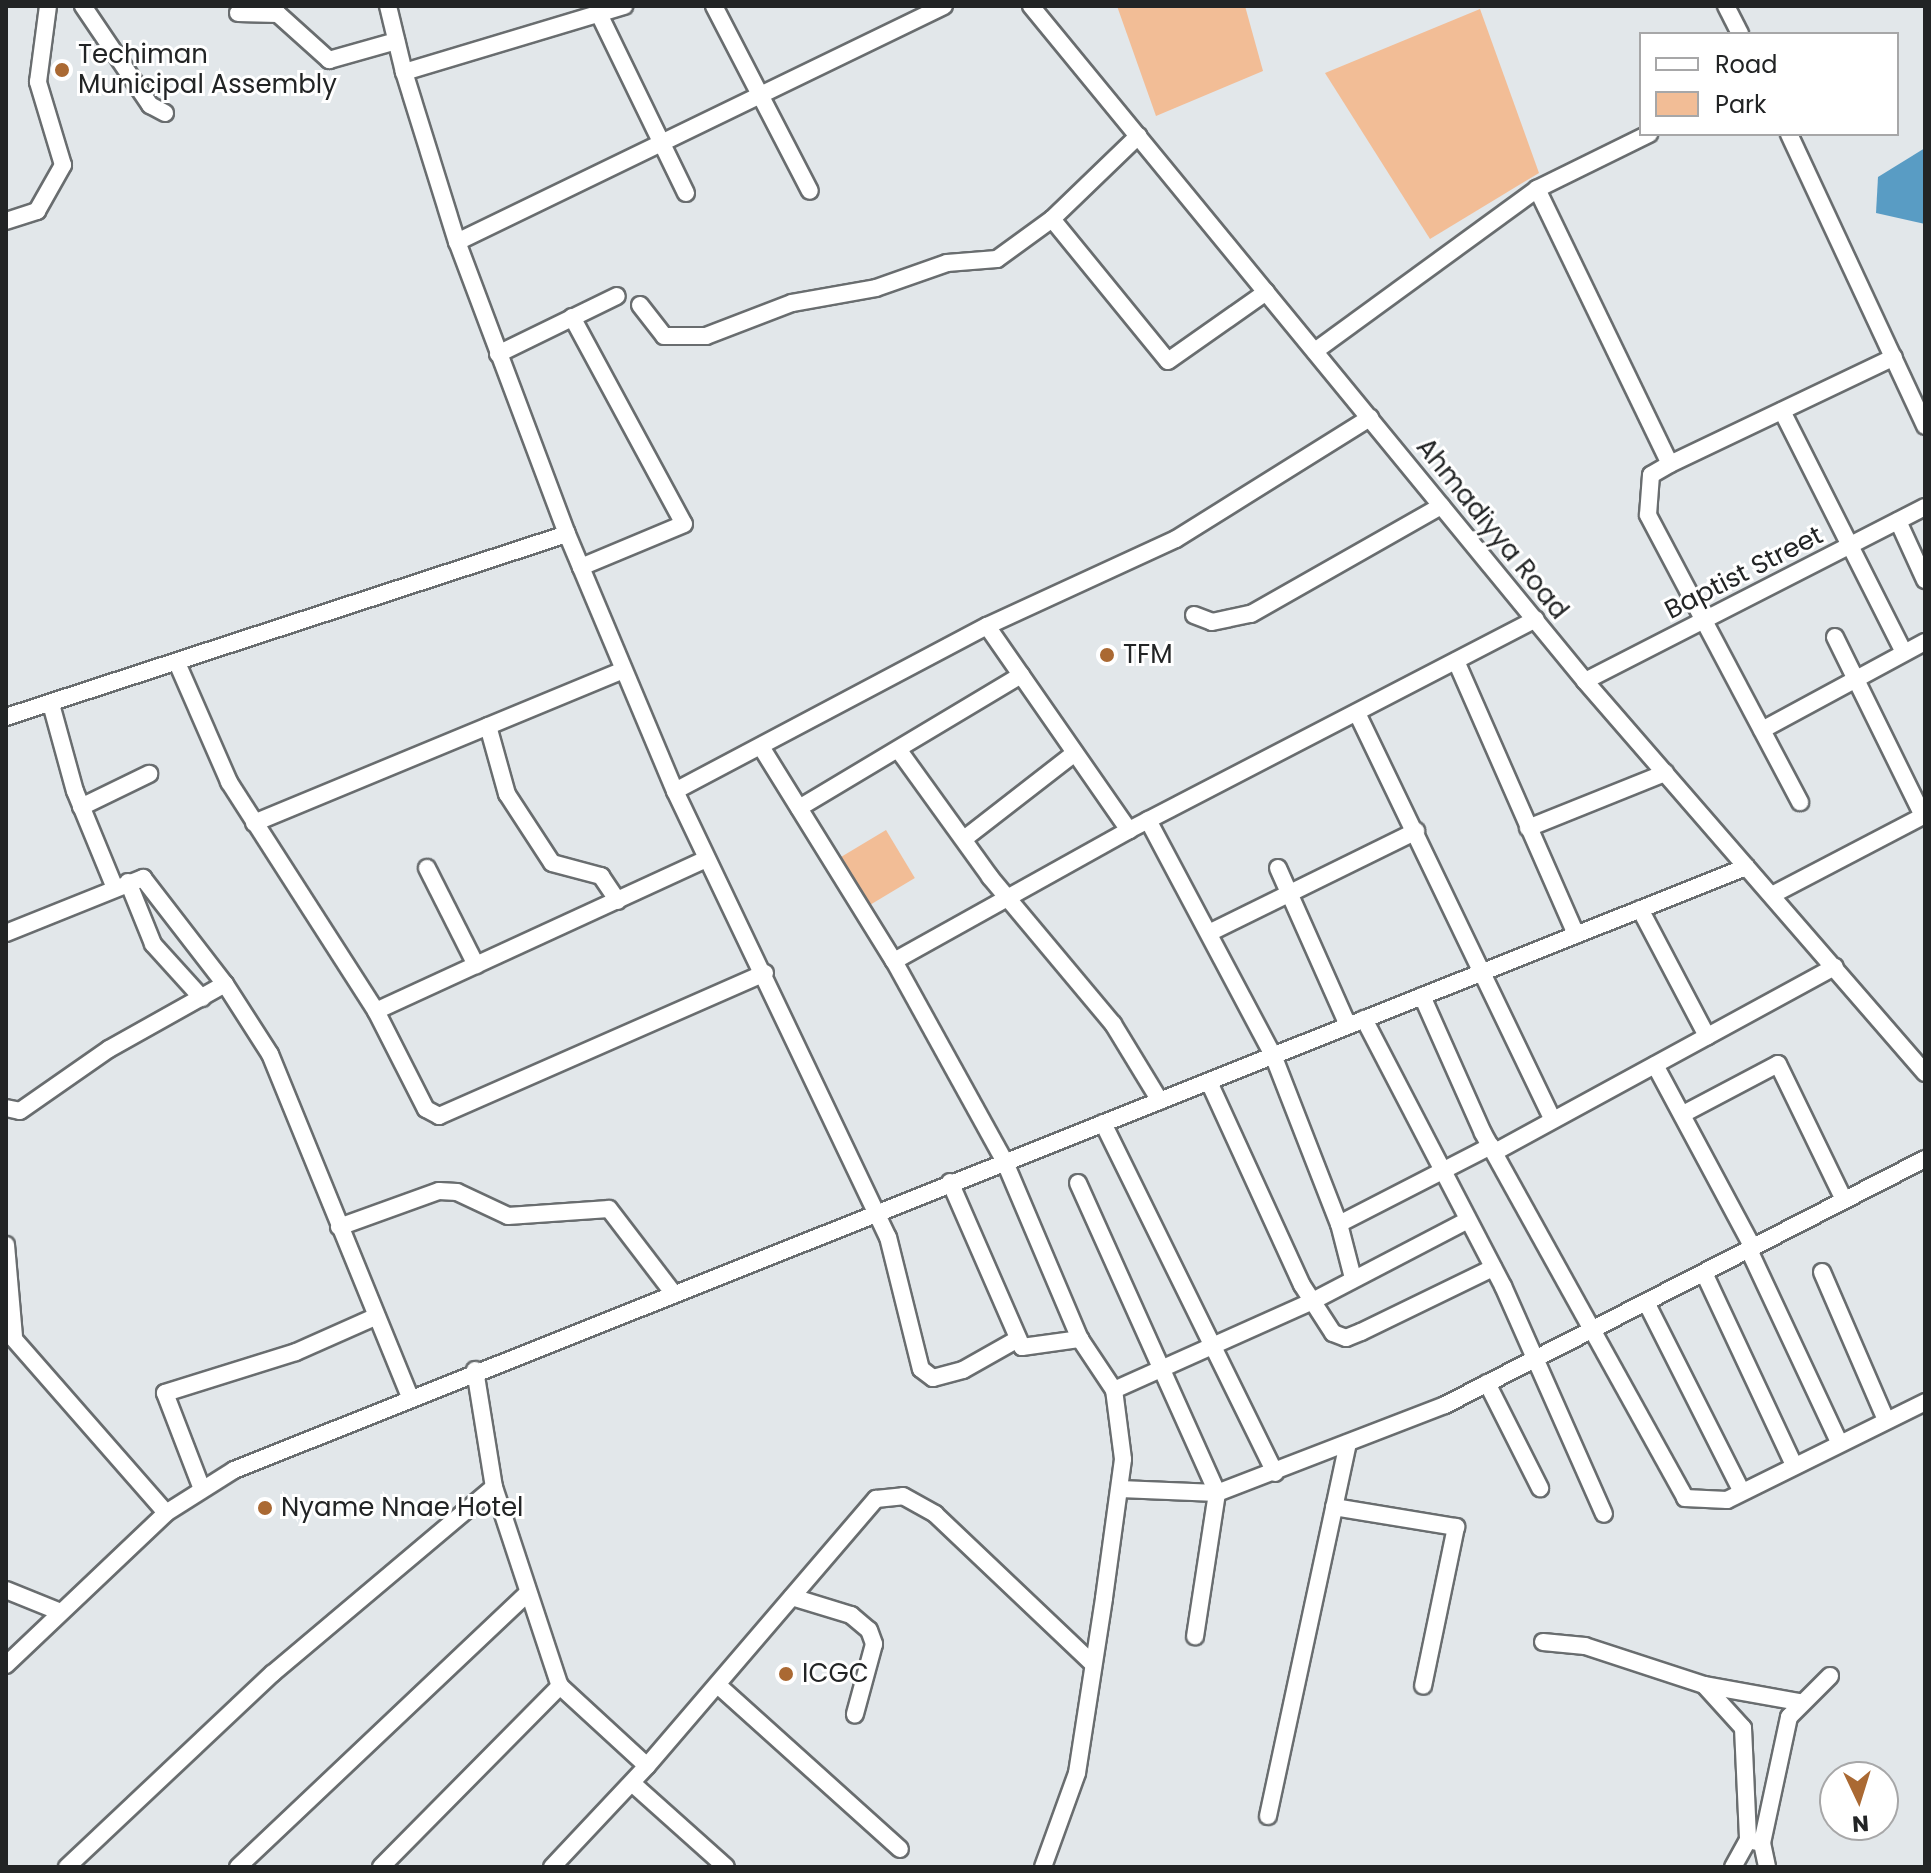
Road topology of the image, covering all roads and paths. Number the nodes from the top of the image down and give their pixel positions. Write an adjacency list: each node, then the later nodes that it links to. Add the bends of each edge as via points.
1 (48, 6): 24 (street, via 38,82 63,165 37,211)
2 (83, 6): 15 (street, via 150,105)
3 (388, 6): 12 (street)
4 (624, 6): 10 (street)
5 (714, 6): 14 (street)
6 (944, 6): 14 (street)
7 (1031, 6): 16 (street, Ahmadiyya Road)
8 (1726, 6): 11 (street)
9 (238, 13): 12 (street, via 278,14 329,60)
10 (599, 14): 13 (street); 19 (street)
11 (1739, 32)
12 (396, 41): 13 (street)
13 (404, 72): 25 (street)
14 (760, 96): 19 (street); 21 (street)
15 (165, 113)
16 (1138, 136): 23 (street); 26 (street, Ahmadiyya Road)
17 (1645, 136): 20 (street)
18 (1790, 136): 32 (street)
19 (660, 143): 22 (street); 25 (street)
20 (1537, 189): 30 (street); 37 (street)
21 (810, 191)
22 (686, 193)
23 (1052, 219): 26 (street, via 1168,361); 28 (street, via 997,259 947,263 876,288 792,303 706,336 664,336)
24 (6, 221)
25 (457, 242): 31 (street)
26 (1266, 292): 30 (street, Ahmadiyya Road)
27 (617, 296): 29 (street)
28 (640, 305)
29 (572, 317): 31 (street); 43 (street, via 684,524)
30 (1315, 351): 35 (street, Ahmadiyya Road)
31 (498, 354): 41 (street)
32 (1894, 357): 33 (street); 34 (street)
33 (1920, 401): 36 (street)
34 (1782, 411): 37 (street); 42 (street)
35 (1370, 418): 38 (street, Ahmadiyya Road); 48 (street, via 1176,539)
36 (1925, 426)
37 (1670, 464): 46 (street, via 1651,475 1648,515)
38 (1441, 506): 45 (street, via 1251,614 1226,622); 47 (street, Ahmadiyya Road)
39 (1925, 507): 40 (street, Baptist Street)
40 (1898, 521): 42 (street, Baptist Street); 44 (street)
41 (567, 534): 43 (street); 53 (street)
42 (1850, 545): 46 (street, Baptist Street); 51 (street)
43 (581, 567): 54 (street)
44 (1925, 580)
45 (1194, 615)
46 (1708, 618): 57 (street, Baptist Street); 62 (street)
47 (1536, 619): 52 (street); 57 (street, Ahmadiyya Road)
48 (987, 626): 55 (street); 63 (street, via 892,672)
49 (1835, 637): 56 (street)
50 (1925, 642): 51 (street)
51 (1904, 652): 56 (street)
52 (1456, 661): 59 (street); 75 (street)
53 (178, 665): 58 (street); 74 (street)
54 (623, 670): 61 (street); 68 (street)
55 (1021, 675): 64 (street); 65 (street)
56 (1859, 678): 62 (street); 72 (street)
57 (1585, 681): 66 (street, Ahmadiyya Road)
58 (51, 704): 60 (street); 70 (street)
59 (1357, 713): 73 (street); 77 (street)
60 (6, 717)
61 (488, 726): 74 (street); 87 (street, via 507,794 552,863 601,876)
62 (1762, 730): 69 (street)
63 (763, 750): 68 (street); 71 (street)
64 (900, 752): 71 (street); 78 (street)
65 (1075, 753): 76 (street); 78 (street)
66 (1665, 773): 75 (street); 80 (street, Ahmadiyya Road)
67 (149, 774): 70 (street)
68 (675, 791): 79 (street)
69 (1800, 802)
70 (81, 807): 83 (street)
71 (799, 808): 92 (street)
72 (1924, 815): 85 (street)
73 (1148, 820): 76 (street); 90 (street)
74 (254, 823): 100 (street)
75 (1528, 828): 91 (street)
76 (1129, 830): 86 (street)
77 (1416, 831): 84 (street); 96 (street)
78 (964, 839): 86 (street)
79 (707, 859): 87 (street); 95 (street)
80 (1746, 867): 85 (street, Ahmadiyya Road); 88 (street)
81 (427, 868): 93 (street)
82 (1278, 868): 84 (street)
83 (121, 885): 89 (street); 97 (street, via 143,878); 99 (street, via 153,944)
84 (1289, 893): 90 (street); 101 (street)
85 (1774, 894): 94 (street, Ahmadiyya Road)
86 (1011, 896): 92 (street); 107 (street, via 1113,1024)
87 (618, 901): 93 (street)
88 (1640, 909): 91 (street); 102 (street)
89 (6, 933)
90 (1209, 933): 103 (street)
91 (1576, 935): 96 (street)
92 (894, 961): 114 (street)
93 (476, 965): 100 (street)
94 (1835, 967): 102 (street); 105 (street, Ahmadiyya Road)
95 (765, 973): 100 (street, via 439,1116 426,1109); 119 (street)
96 (1477, 974): 98 (street); 110 (street)
97 (225, 984): 99 (street); 122 (street, via 270,1054)
98 (1422, 996): 101 (street); 112 (street)
99 (202, 998): 108 (street, via 20,1111)
100 (376, 1011)
101 (1356, 1022): 103 (street); 115 (street)
102 (1707, 1036): 104 (street)
103 (1273, 1055): 106 (street); 121 (street)
104 (1655, 1065): 109 (street); 110 (street)
105 (1925, 1073)
106 (1209, 1082): 107 (street); 130 (street)
107 (1160, 1101): 111 (street)
108 (6, 1108)
109 (1685, 1113): 118 (street, via 1778,1064); 124 (street)
110 (1552, 1119): 112 (street)
111 (1103, 1123): 114 (street); 137 (street)
112 (1493, 1149): 115 (street); 133 (street)
113 (1925, 1159): 118 (street)
114 (1004, 1160): 116 (street); 136 (street)
115 (1441, 1174): 120 (street); 121 (street)
116 (950, 1182): 119 (street); 135 (street)
117 (1078, 1183): 140 (street)
118 (1844, 1200): 124 (street)
119 (872, 1212): 129 (street); 135 (street, via 892,1249 926,1375 963,1370)
120 (1468, 1220): 125 (street); 128 (street)
121 (1339, 1224): 128 (street)
122 (339, 1227): 129 (street, via 439,1191 508,1216 609,1209); 132 (street)
123 (6, 1245): 134 (street)
124 (1751, 1249): 127 (street); 146 (street)
125 (1493, 1268): 130 (street, via 1346,1338); 138 (street)
126 (1822, 1272): 145 (street)
127 (1704, 1273): 131 (street); 148 (street)
128 (1353, 1278): 130 (street)
129 (674, 1294): 139 (street)
130 (1311, 1302): 137 (street)
131 (1647, 1304): 133 (street); 152 (street)
132 (375, 1317): 143 (street); 153 (street, via 296,1352 169,1389 166,1409)
133 (1592, 1330): 138 (street); 152 (street, via 1685,1498 1717,1504)
134 (10, 1333): 157 (street)
135 (1018, 1339): 136 (street, via 1034,1351)
136 (1080, 1339): 142 (street)
137 (1219, 1346): 140 (street); 149 (street)
138 (1537, 1358): 141 (street); 158 (street)
139 (475, 1370): 143 (street); 150 (street)
140 (1164, 1370): 142 (street); 155 (street)
141 (1487, 1383): 147 (street); 151 (street)
142 (1114, 1390): 154 (street, via 1123,1423)
143 (410, 1397): 153 (street)
144 (1925, 1402): 145 (street)
145 (1886, 1420): 146 (street)
146 (1839, 1442): 148 (street)
147 (1348, 1444): 149 (street); 156 (street)
148 (1793, 1463): 152 (street)
149 (1275, 1473): 155 (street)
150 (494, 1487): 160 (street); 179 (street, via 272,1674)
151 (1540, 1488)
152 (1740, 1488)
153 (202, 1489): 157 (street)
154 (1120, 1489): 155 (street); 165 (street)
155 (1217, 1493): 163 (street)
156 (1334, 1507): 170 (street, via 1456,1527); 176 (street)
157 (166, 1513): 162 (street)
158 (1604, 1514)
159 (6, 1590): 162 (street)
160 (526, 1595): 169 (street); 180 (street)
161 (792, 1597): 165 (street, via 876,1499 903,1496 1024,1591); 171 (street); 173 (street, via 851,1615 869,1630 874,1644)
162 (58, 1611): 166 (street)
163 (1195, 1636)
164 (1543, 1642): 168 (street, via 1585,1646)
165 (1092, 1663): 184 (street, via 1077,1773)
166 (6, 1665)
167 (1830, 1676): 172 (street)
168 (1704, 1685): 172 (street); 177 (street, via 1743,1728)
169 (560, 1686): 174 (street); 181 (street)
170 (1423, 1686)
171 (720, 1687): 174 (street); 178 (street)
172 (1799, 1702): 177 (street, via 1779,1744)
173 (855, 1714)
174 (647, 1766): 175 (street)
175 (632, 1783): 182 (street); 183 (street)
176 (1268, 1816)
177 (1755, 1842): 185 (street); 186 (street)
178 (900, 1849)
179 (67, 1867)
180 (238, 1867)
181 (381, 1867)
182 (552, 1867)
183 (726, 1867)
184 (1043, 1867)
185 (1733, 1867)
186 (1767, 1867)

